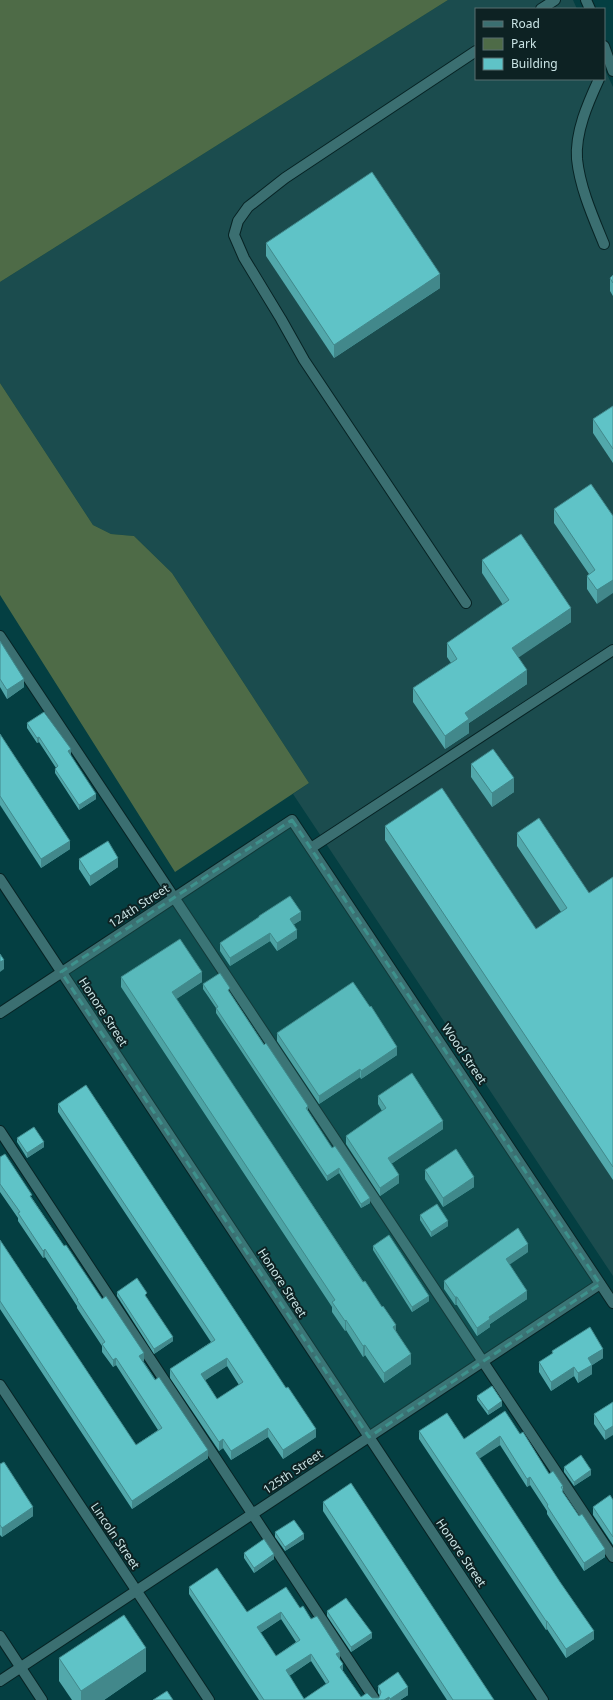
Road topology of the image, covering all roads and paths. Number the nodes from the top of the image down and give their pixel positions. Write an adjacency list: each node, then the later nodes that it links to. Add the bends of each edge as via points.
1 (555, 0): 2 (street)
2 (543, 8)
3 (475, 52): 8 (street, via 285,178 248,207 238,221 234,235 244,258 304,360)
4 (606, 62): 5 (street)
5 (613, 71)
6 (599, 80): 7 (street, via 583,119 577,158 588,205)
7 (604, 244)
8 (466, 603)
9 (0, 636): 14 (street)
10 (613, 650): 12 (street)
11 (292, 820): 12 (street, Wood Street); 14 (street, 124th Street)
12 (311, 848): 18 (street, Wood Street)
13 (0, 879): 15 (street, Honore Street)
14 (174, 898): 15 (street, 124th Street); 20 (street)
15 (61, 972): 16 (street, 124th Street); 22 (street, Honore Street)
16 (0, 1013)
17 (0, 1131): 23 (street)
18 (600, 1284): 19 (street, Wood Street); 20 (street, 125th Street)
19 (613, 1303)
20 (483, 1362): 22 (street, 125th Street); 24 (street)
21 (0, 1385): 25 (street, Lincoln Street)
22 (369, 1437): 23 (street, 125th Street); 32 (street, Honore Street)
23 (253, 1514): 25 (street, 125th Street); 31 (street)
24 (613, 1557)
25 (136, 1591): 27 (street, 125th Street); 30 (street, Lincoln Street)
26 (0, 1636): 27 (street)
27 (21, 1668): 28 (street, 125th Street); 29 (street)
28 (0, 1681)
29 (42, 1700)
30 (209, 1700)
31 (375, 1700)
32 (543, 1700)

